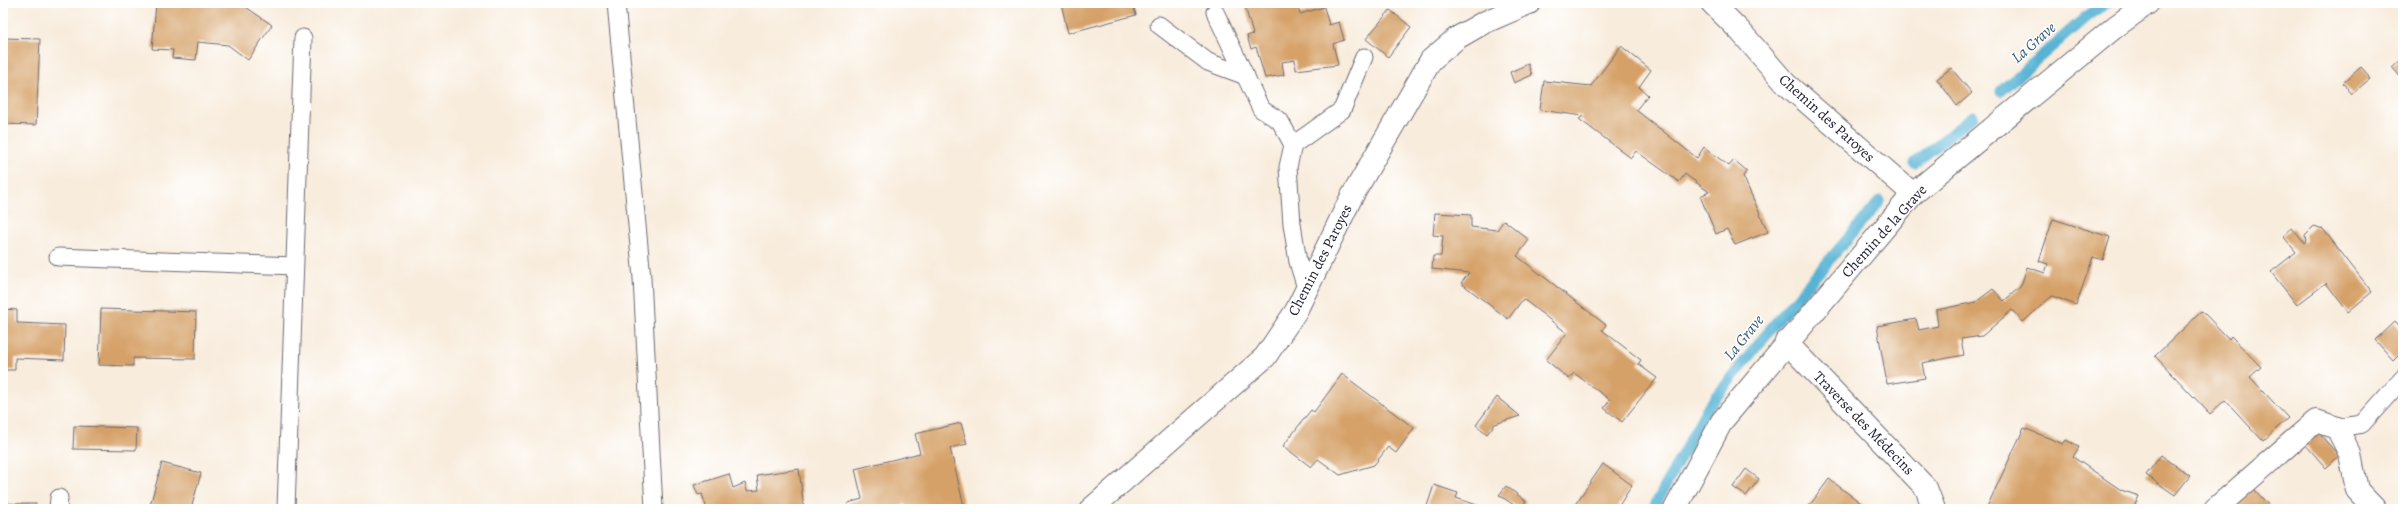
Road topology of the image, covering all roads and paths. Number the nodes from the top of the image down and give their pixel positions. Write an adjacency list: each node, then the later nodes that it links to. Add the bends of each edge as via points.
1 (616, 3): 19 (lane, via 642,278)
2 (1529, 3): 14 (street, Chemin des Paroyes, via 1483,23 1457,38 1431,60 1351,198)
3 (1712, 3): 11 (street, Chemin des Paroyes, via 1786,84)
4 (2148, 3): 11 (street, Chemin de la Grave, via 2115,27)
5 (1215, 12): 9 (lane)
6 (1159, 25): 9 (lane, via 1208,62)
7 (302, 38): 13 (lane)
8 (1364, 57): 10 (lane, via 1342,110)
9 (1246, 76): 10 (lane, via 1261,109 1280,121)
10 (1293, 145): 14 (lane, via 1288,167 1292,224 1298,262)
11 (1913, 194): 15 (street, Chemin de la Grave)
12 (58, 257): 13 (lane)
13 (294, 266): 18 (lane)
14 (1306, 288): 20 (street, Chemin des Paroyes, via 1296,311 1265,357)
15 (1786, 342): 21 (street, Chemin de la Grave, via 1722,421); 22 (street, Traverse des Médecins, via 1926,488)
16 (2403, 378): 17 (lane, via 2362,424)
17 (2337, 428): 23 (street, via 2316,421); 24 (street, via 2350,454 2357,490)
18 (286, 509)
19 (654, 509)
20 (1091, 509)
21 (1675, 509)
22 (1934, 509)
23 (2215, 509)
24 (2375, 509)

